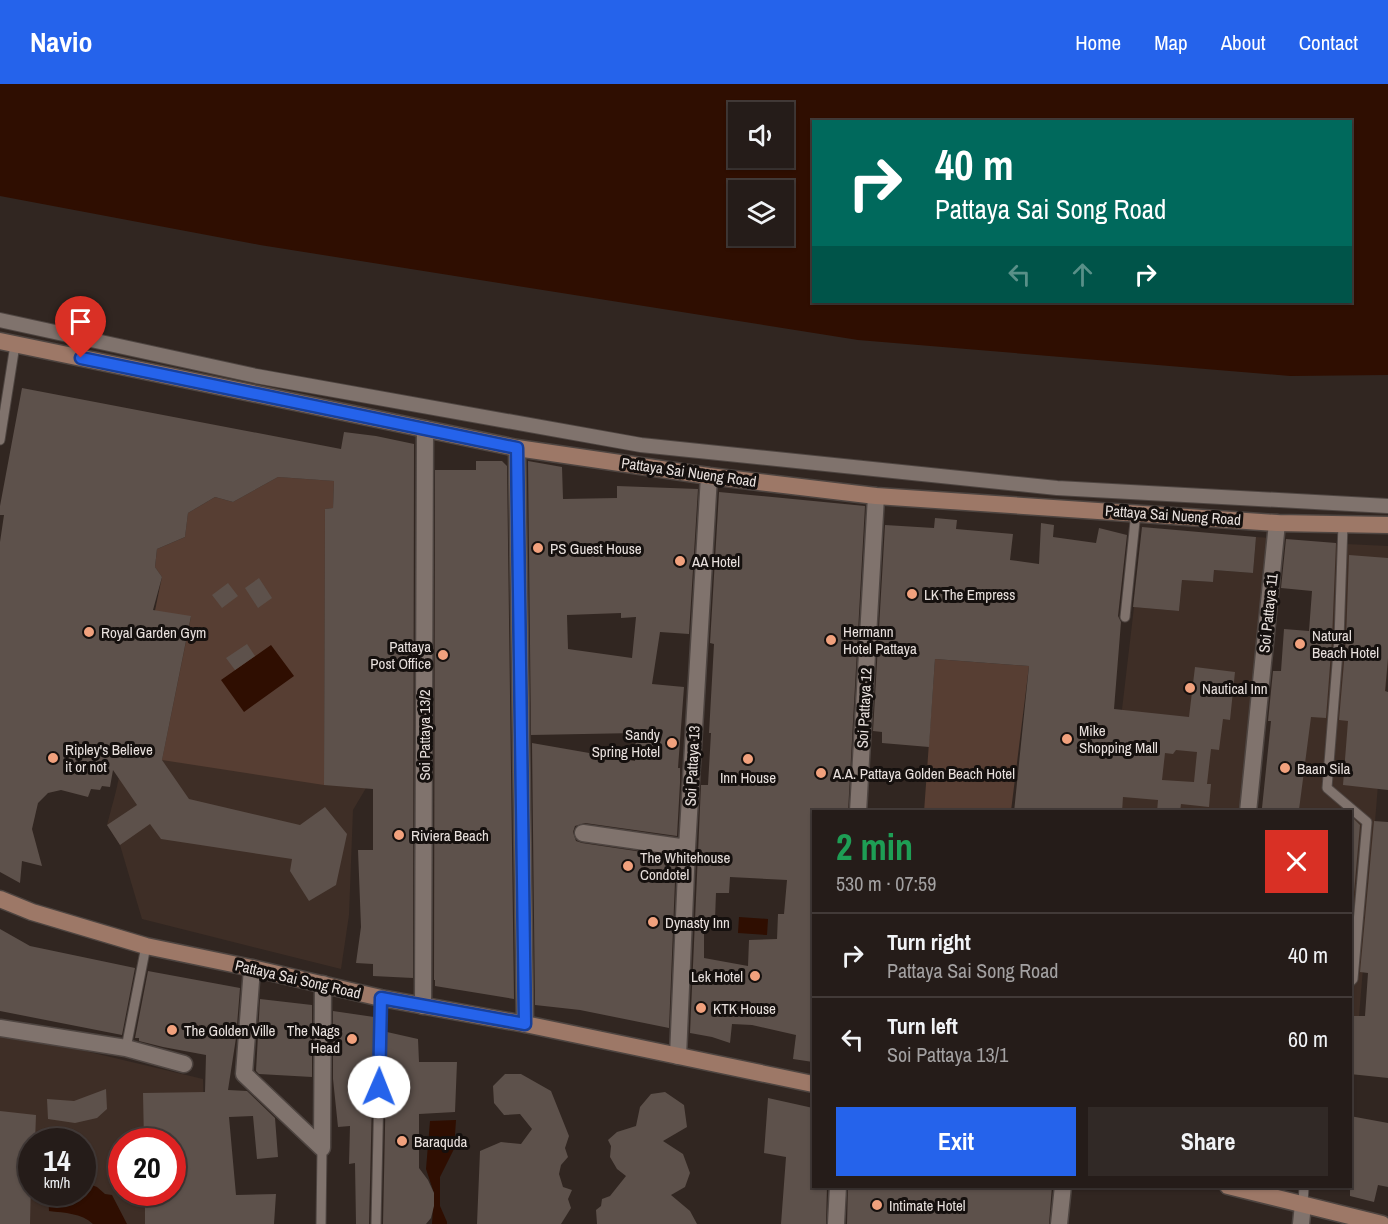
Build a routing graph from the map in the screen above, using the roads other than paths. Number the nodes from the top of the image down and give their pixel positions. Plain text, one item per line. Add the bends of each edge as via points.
1 (0, 320) edge
2 (8, 343) edge
3 (425, 429) junction
4 (0, 440) edge
5 (517, 448) junction
6 (710, 476) junction
7 (876, 496) junction
8 (1388, 506) edge
9 (1136, 512) junction
10 (1277, 523) junction
11 (1344, 524) junction
12 (1388, 525) edge
13 (1125, 616) dead end
14 (858, 810) edge
15 (1248, 810) edge
16 (584, 833) dead end
17 (687, 848) junction
18 (0, 899) edge
19 (146, 946) junction
20 (252, 968) junction
21 (1352, 980) edge
22 (323, 984) junction
23 (381, 998) junction
24 (423, 1006) junction
25 (525, 1024) junction
26 (0, 1028) edge
27 (126, 1048) junction
28 (678, 1056) junction
29 (184, 1064) dead end
30 (812, 1084) edge
31 (322, 1148) junction
32 (838, 1188) edge
33 (1063, 1188) edge
34 (1236, 1188) edge
35 (1304, 1188) edge
36 (1303, 1204) junction
37 (321, 1224) edge
38 (376, 1224) edge
39 (836, 1224) edge
40 (1059, 1224) edge
41 (1301, 1224) edge
42 (1382, 1224) edge

1 - 8 street via 256,376 641,445 1057,488
2 - 3 main road, Pattaya Sai Nueng Road
2 - 4 lane
3 - 5 main road, Pattaya Sai Nueng Road
3 - 24 street, Soi Pattaya 13/2
5 - 6 main road, Pattaya Sai Nueng Road
5 - 25 street
6 - 7 main road, Pattaya Sai Nueng Road
6 - 17 street, Soi Pattaya 13
7 - 9 main road, Pattaya Sai Nueng Road
7 - 14 street, Soi Pattaya 12
9 - 10 main road, Pattaya Sai Nueng Road
9 - 13 lane
10 - 11 main road, Pattaya Sai Nueng Road
10 - 15 street, Soi Pattaya 11
11 - 12 main road, Pattaya Sai Nueng Road
11 - 21 lane via 1327,788 1367,822
16 - 17 street
17 - 28 street, Soi Pattaya 13
18 - 19 main road, Pattaya Sai Song Road
19 - 20 main road, Pattaya Sai Song Road
19 - 27 lane
20 - 22 main road, Pattaya Sai Song Road
20 - 31 street via 244,1074
22 - 23 main road, Pattaya Sai Song Road
22 - 31 street
23 - 24 main road, Pattaya Sai Song Road
23 - 38 lane
24 - 25 main road, Pattaya Sai Song Road
25 - 28 main road, Pattaya Sai Song Road
26 - 27 street
27 - 29 street
28 - 30 main road, Pattaya Sai Song Road
31 - 37 lane
32 - 39 street
33 - 40 street
34 - 36 main road
35 - 36 lane
36 - 41 street
36 - 42 main road

